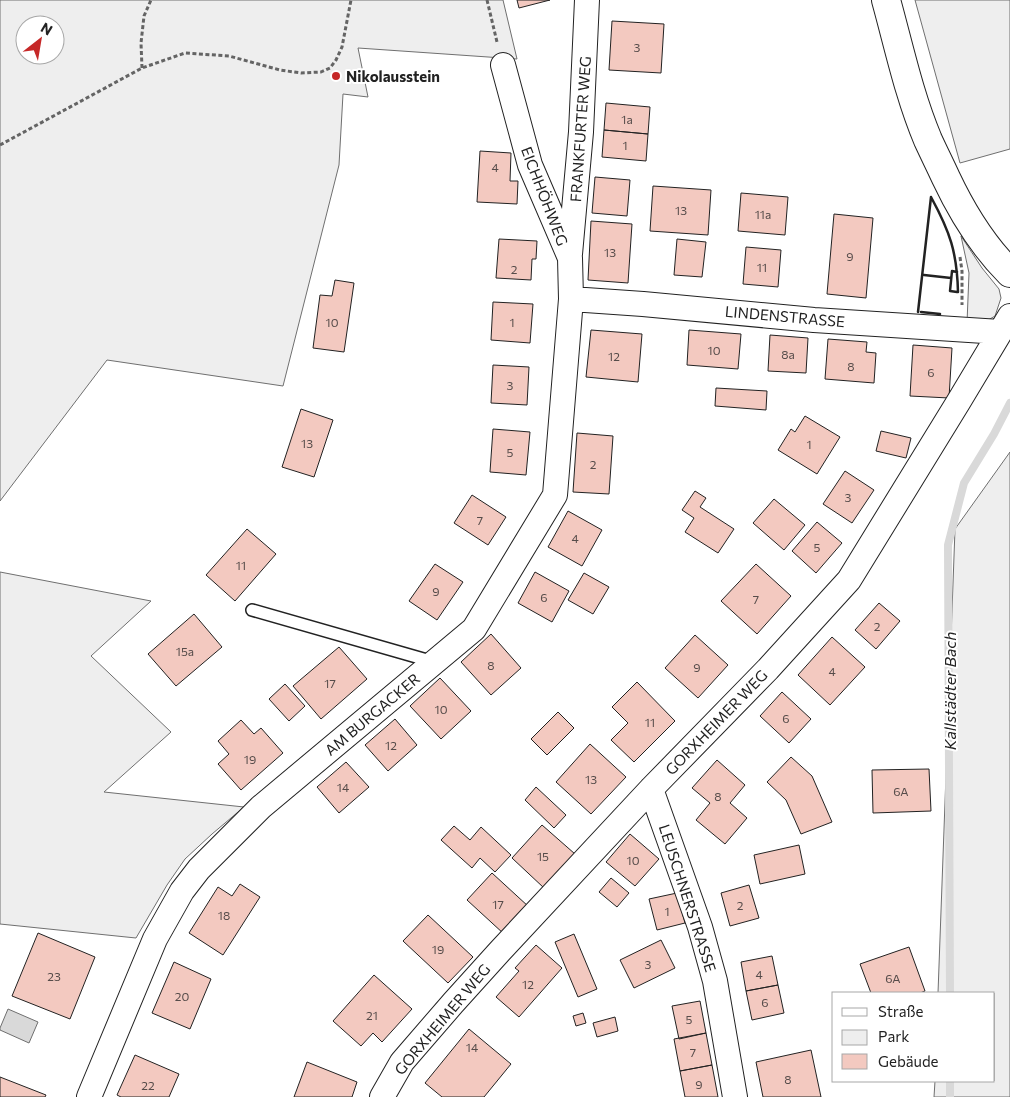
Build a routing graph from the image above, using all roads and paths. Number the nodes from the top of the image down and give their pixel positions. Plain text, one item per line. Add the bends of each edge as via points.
1 (151, 0) edge
2 (351, 0) edge
3 (487, 0) edge
4 (587, 0) edge
5 (886, 0) edge
6 (502, 65) joint
7 (142, 68) junction
8 (0, 145) edge
9 (960, 254) dead end
10 (570, 258) junction
11 (1010, 273) edge
12 (571, 299) junction
13 (1005, 324) edge
14 (960, 328) junction
15 (252, 610) dead end
16 (434, 662) junction
17 (651, 789) junction
18 (89, 1097) edge
19 (382, 1097) edge
20 (735, 1097) edge

1 - 7 path via 144,16
2 - 7 path via 342,47 330,68 321,72 301,73 229,56 185,53
3 - 6 path
4 - 10 street, FRANKFURTER WEG via 581,132
5 - 11 main road via 910,89 928,139 972,226
6 - 10 street, EICHHÖHWEG via 530,165
7 - 8 path
9 - 14 path via 963,295
10 - 12 street, EICHHÖHWEG
12 - 14 street, LINDENSTRASSE via 814,320
12 - 16 street, AM BURGACKER via 555,495 474,628
13 - 14 street, LINDENSTRASSE
13 - 17 street, GORXHEIMER WEG via 849,580
15 - 16 lane
16 - 18 street, AM BURGACKER via 262,807 199,869 182,891 155,939
17 - 19 street, GORXHEIMER WEG via 453,1003 402,1062
17 - 20 street, LEUSCHNERSTRASSE via 700,927 715,981

